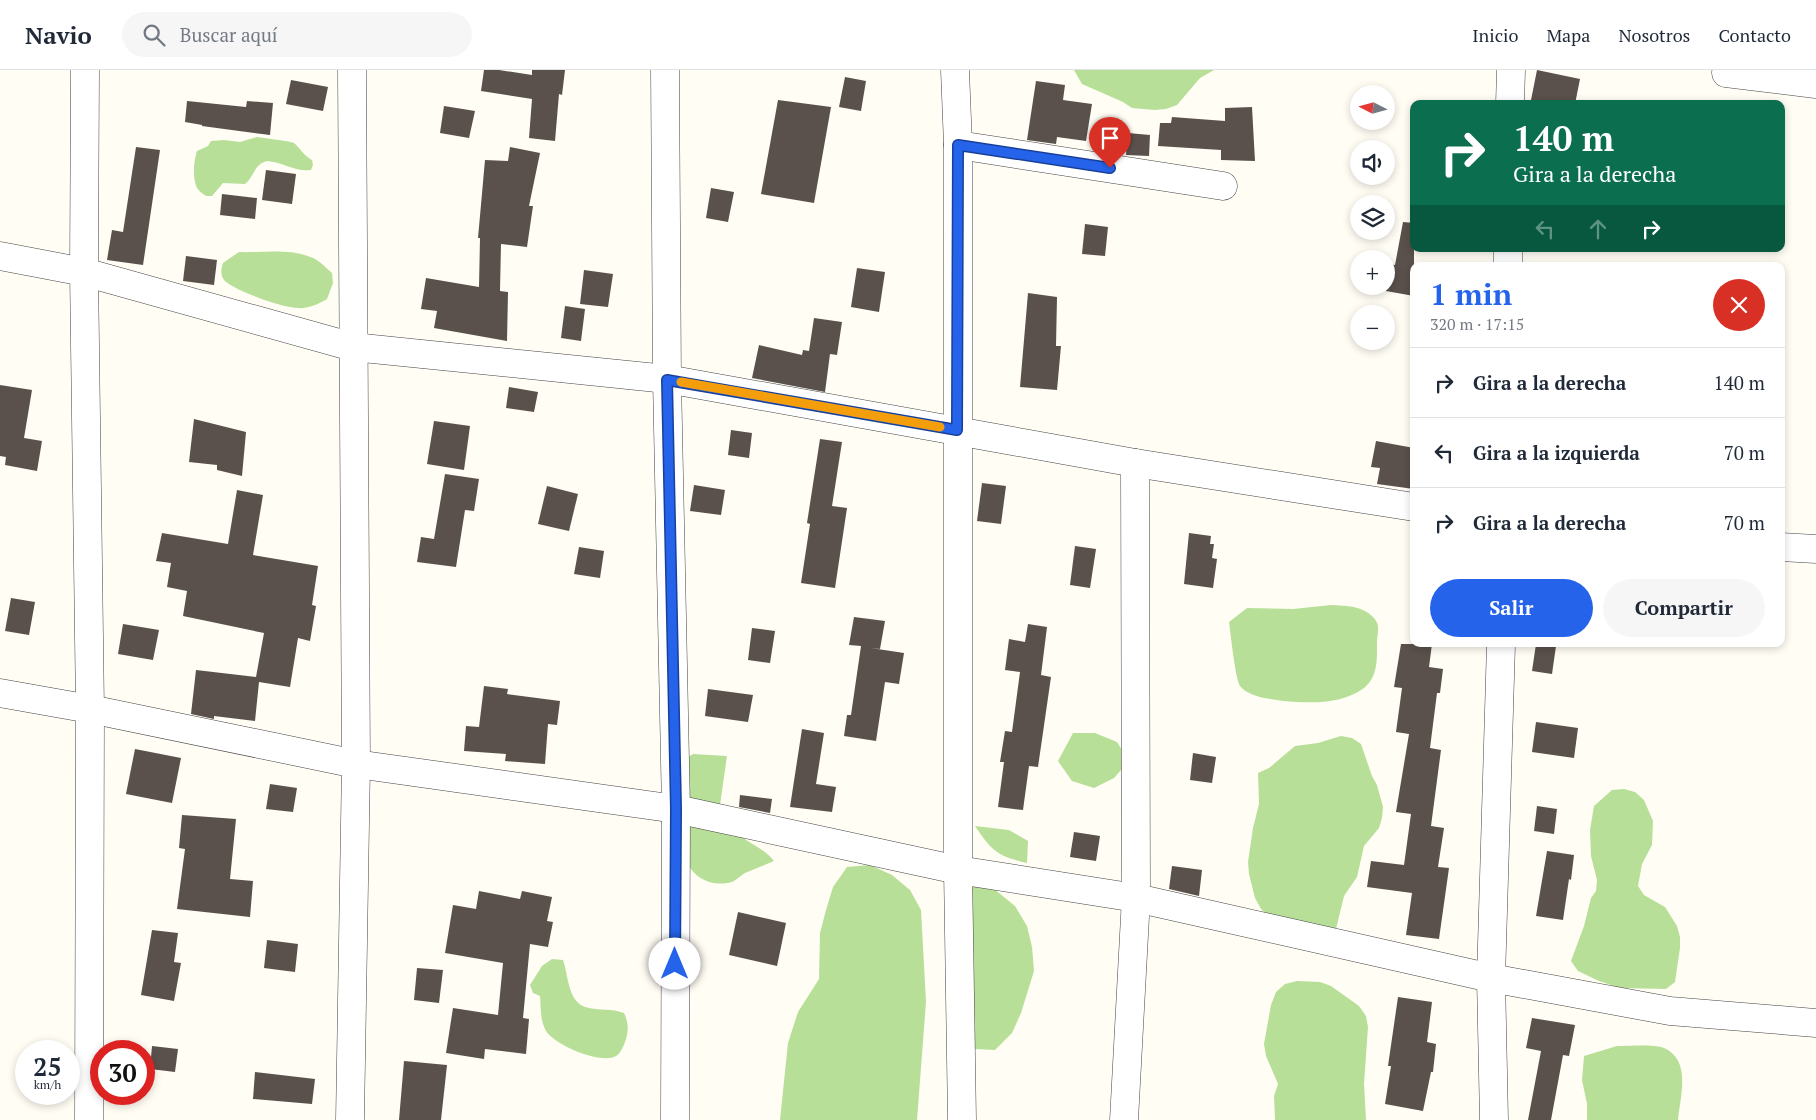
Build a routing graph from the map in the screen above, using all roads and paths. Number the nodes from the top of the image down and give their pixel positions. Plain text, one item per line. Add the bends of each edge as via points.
1 (85, 70) edge
2 (352, 70) edge
3 (665, 70) edge
4 (955, 70) edge
5 (1511, 70) edge
6 (1722, 71) edge
7 (1816, 84) edge
8 (1510, 100) edge
9 (958, 145) junction
10 (1223, 186) dead end
11 (0, 256) edge
12 (84, 272) junction
13 (353, 347) junction
14 (667, 380) junction
15 (957, 430) junction
16 (1135, 463) junction
17 (1410, 506) edge
18 (1785, 547) edge
19 (1816, 549) edge
20 (1501, 647) edge
21 (0, 693) edge
22 (90, 709) junction
23 (356, 764) junction
24 (676, 809) junction
25 (958, 870) junction
26 (1136, 898) junction
27 (1491, 978) junction
28 (1816, 1023) edge
29 (89, 1120) edge
30 (350, 1120) edge
31 (675, 1120) edge
32 (962, 1120) edge
33 (1124, 1120) edge
34 (1494, 1120) edge

1 - 12 street
2 - 13 street
3 - 14 street
4 - 9 street
5 - 8 street
6 - 7 street
9 - 10 street
9 - 15 street
11 - 12 street
12 - 13 street
12 - 22 street
13 - 14 street
13 - 23 street
14 - 15 street
14 - 24 street
15 - 16 street
15 - 25 street
16 - 17 street
16 - 26 street
18 - 19 street
20 - 27 street
21 - 22 street
22 - 23 street
22 - 29 street
23 - 24 street
23 - 30 street
24 - 25 street
24 - 31 street
25 - 26 street
25 - 32 street
26 - 27 street
26 - 33 street
27 - 28 street via 1670,1011
27 - 34 street

